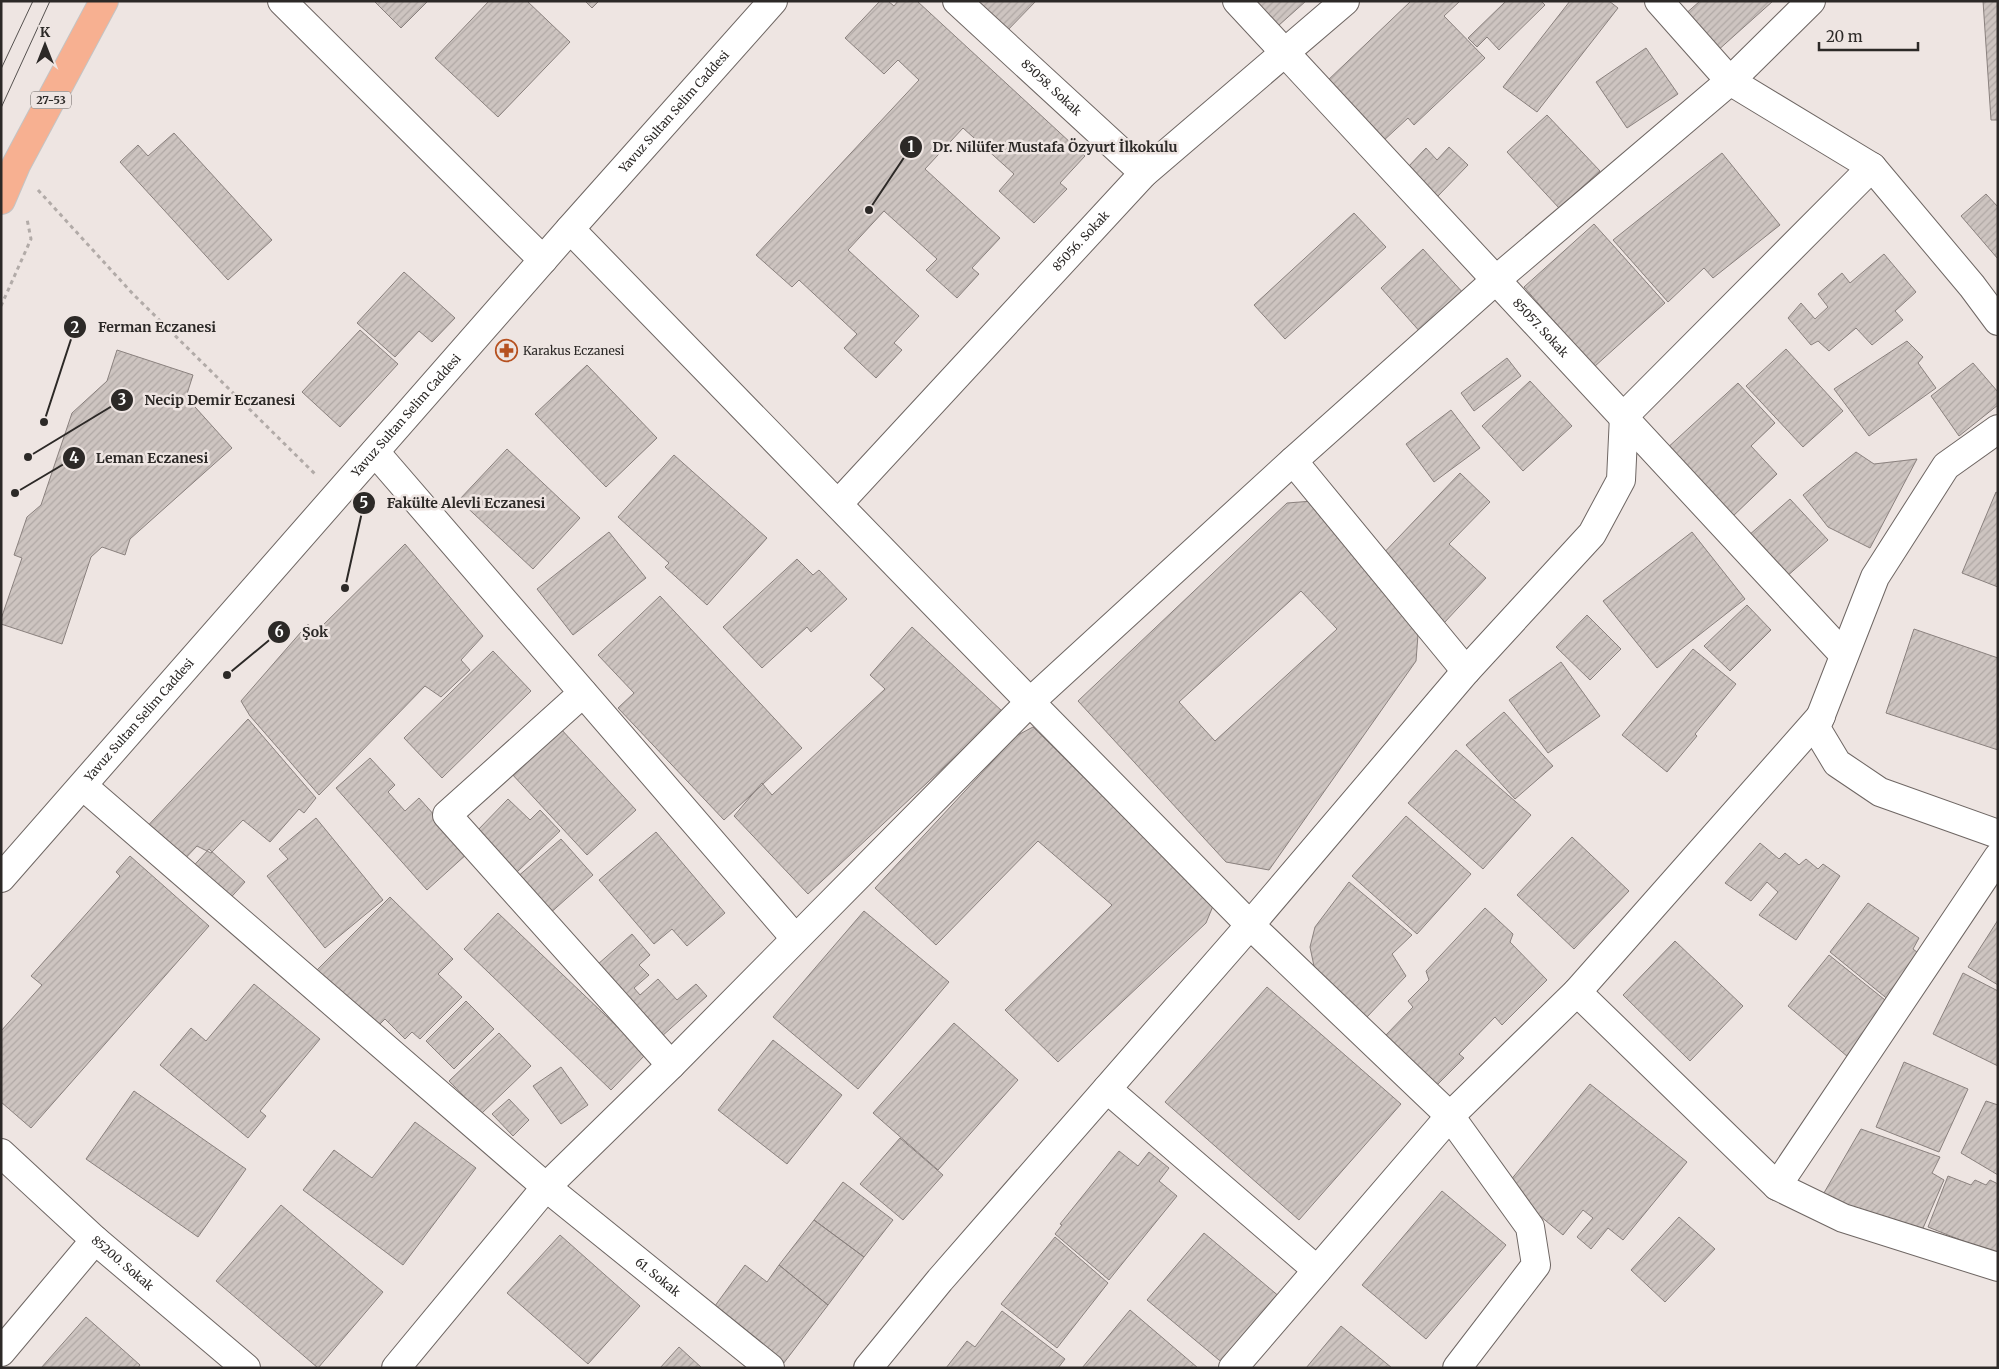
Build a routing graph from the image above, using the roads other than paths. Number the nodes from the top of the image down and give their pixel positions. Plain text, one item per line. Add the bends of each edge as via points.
1 (104, 1) edge
2 (282, 1) edge
3 (957, 1) edge
4 (1237, 1) edge
5 (1346, 1) edge
6 (1660, 1) edge
7 (1811, 1) edge
8 (767, 3) edge
9 (1285, 54) junction
10 (1730, 81) junction
11 (1872, 167) junction
12 (1144, 173) junction
13 (1, 200) edge
14 (570, 229) junction
15 (543, 260) junction
16 (1497, 279) junction
17 (1998, 321) edge
18 (1624, 416) junction
19 (1998, 429) edge
20 (375, 452) junction
21 (1293, 461) junction
22 (838, 504) junction
23 (1844, 655) junction
24 (1466, 670) junction
25 (583, 693) junction
26 (1030, 702) junction
27 (1821, 716) junction
28 (82, 786) junction
29 (1998, 834) edge
30 (1998, 857) edge
31 (1, 878) edge
32 (1250, 925) junction
33 (795, 938) junction
34 (1577, 992) junction
35 (671, 1065) junction
36 (1107, 1089) junction
37 (1450, 1116) junction
38 (1, 1153) edge
39 (1777, 1186) junction
40 (546, 1187) junction
41 (95, 1240) junction
42 (1998, 1267) edge
43 (1317, 1270) junction
44 (1, 1352) edge
45 (246, 1368) edge
46 (396, 1368) edge
47 (770, 1368) edge
48 (868, 1368) edge
49 (1233, 1368) edge
50 (1457, 1368) edge

1 - 13 main road, 27-53 via 16,165
2 - 15 street
3 - 12 street, 85058. Sokak
4 - 9 street, 85057. Sokak
5 - 9 street, 85056. Sokak
6 - 10 street
7 - 10 street
8 - 14 street, Yavuz Sultan Selim Caddesi
9 - 12 street, 85056. Sokak
9 - 16 street, 85057. Sokak
10 - 11 street
10 - 16 street
11 - 17 street
11 - 18 street
12 - 22 street, 85056. Sokak
14 - 15 street, Yavuz Sultan Selim Caddesi
14 - 22 street
15 - 20 street, Yavuz Sultan Selim Caddesi
16 - 18 street, 85057. Sokak
16 - 21 street
18 - 23 street, 85057. Sokak
18 - 24 street via 1621,480 1592,534
19 - 23 street via 1946,466 1875,577
20 - 25 street
20 - 28 street, Yavuz Sultan Selim Caddesi
21 - 24 street
21 - 26 street
22 - 26 street
23 - 27 street
24 - 32 street
25 - 33 street
25 - 35 street via 447,815
26 - 32 street
26 - 33 street
27 - 29 street via 1816,728 1837,763 1880,792
27 - 34 street
28 - 31 street, Yavuz Sultan Selim Caddesi
28 - 40 street, 61. Sokak
30 - 39 street
32 - 36 street
32 - 37 street
33 - 35 street
34 - 37 street
34 - 39 street
35 - 40 street
36 - 43 street
36 - 48 street via 940,1280
37 - 43 street
37 - 50 street via 1530,1228 1536,1265
38 - 41 street, 85200. Sokak
39 - 42 street via 1843,1218
40 - 46 street
40 - 47 street, 61. Sokak
41 - 44 street
41 - 45 street, 85200. Sokak
43 - 49 street

